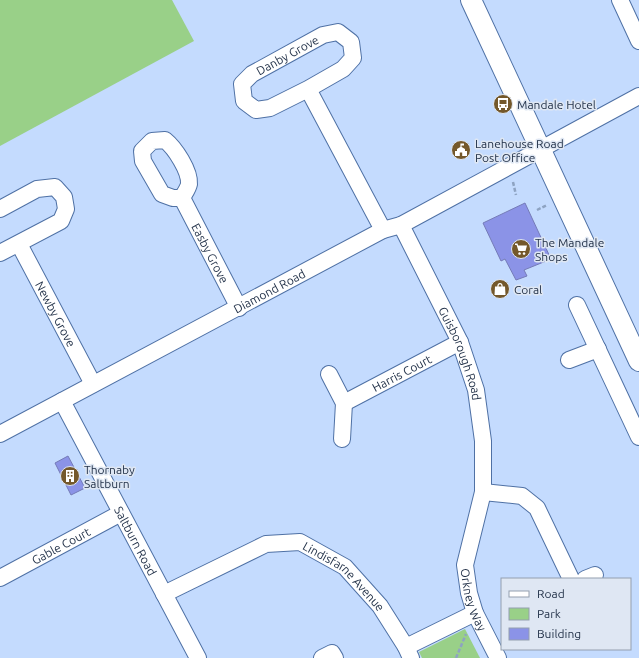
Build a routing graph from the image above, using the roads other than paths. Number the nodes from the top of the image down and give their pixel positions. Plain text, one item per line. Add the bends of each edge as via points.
1 (470, 0) edge
2 (620, 0) edge
3 (639, 41) edge
4 (308, 89) junction
5 (639, 96) edge
6 (540, 149) junction
7 (182, 198) dead end
8 (0, 209) edge
9 (401, 225) junction
10 (383, 230) junction
11 (19, 244) junction
12 (0, 253) edge
13 (577, 305) dead end
14 (239, 308) junction
15 (460, 342) junction
16 (598, 349) junction
17 (569, 360) dead end
18 (639, 361) edge
19 (329, 374) dead end
20 (93, 384) junction
21 (62, 401) junction
22 (344, 403) junction
23 (0, 434) edge
24 (639, 437) edge
25 (342, 439) dead end
26 (482, 492) junction
27 (121, 513) junction
28 (0, 578) edge
29 (571, 578) edge
30 (164, 594) junction
31 (474, 613) junction
32 (408, 652) edge
33 (198, 658) edge
34 (322, 658) edge
35 (335, 658) edge
36 (498, 658) edge

1 - 6 street
2 - 3 street
4 - 4 street, Danby Grove via 270,108 256,110 244,101 242,84 252,74 323,36 338,32 351,42 353,58 342,69
4 - 10 street
5 - 6 street, Diamond Road
6 - 9 street, Diamond Road
6 - 18 street
7 - 14 street, Easby Grove
8 - 11 street via 37,189 55,187 64,197 66,209 61,221
9 - 10 street, Diamond Road
9 - 15 street, Guisborough Road
10 - 14 street, Diamond Road
11 - 12 street
11 - 20 street, Newby Grove
13 - 16 street
14 - 20 street, Diamond Road
15 - 22 street, Harris Court
15 - 26 street, Guisborough Road via 476,390 483,441
16 - 17 street
16 - 24 street
19 - 22 street
20 - 21 street, Diamond Road
21 - 23 street, Diamond Road
21 - 27 street, Saltburn Road
22 - 25 street
26 - 29 street via 522,496 537,508
26 - 31 street, Orkney Way via 465,565
27 - 28 street, Gable Court
27 - 30 street, Saltburn Road
30 - 32 street, Lindisfarne Avenue via 266,544 300,542 345,567 380,606
30 - 33 street, Saltburn Road
31 - 32 street
31 - 36 street, Orkney Way
34 - 35 street via 332,653

